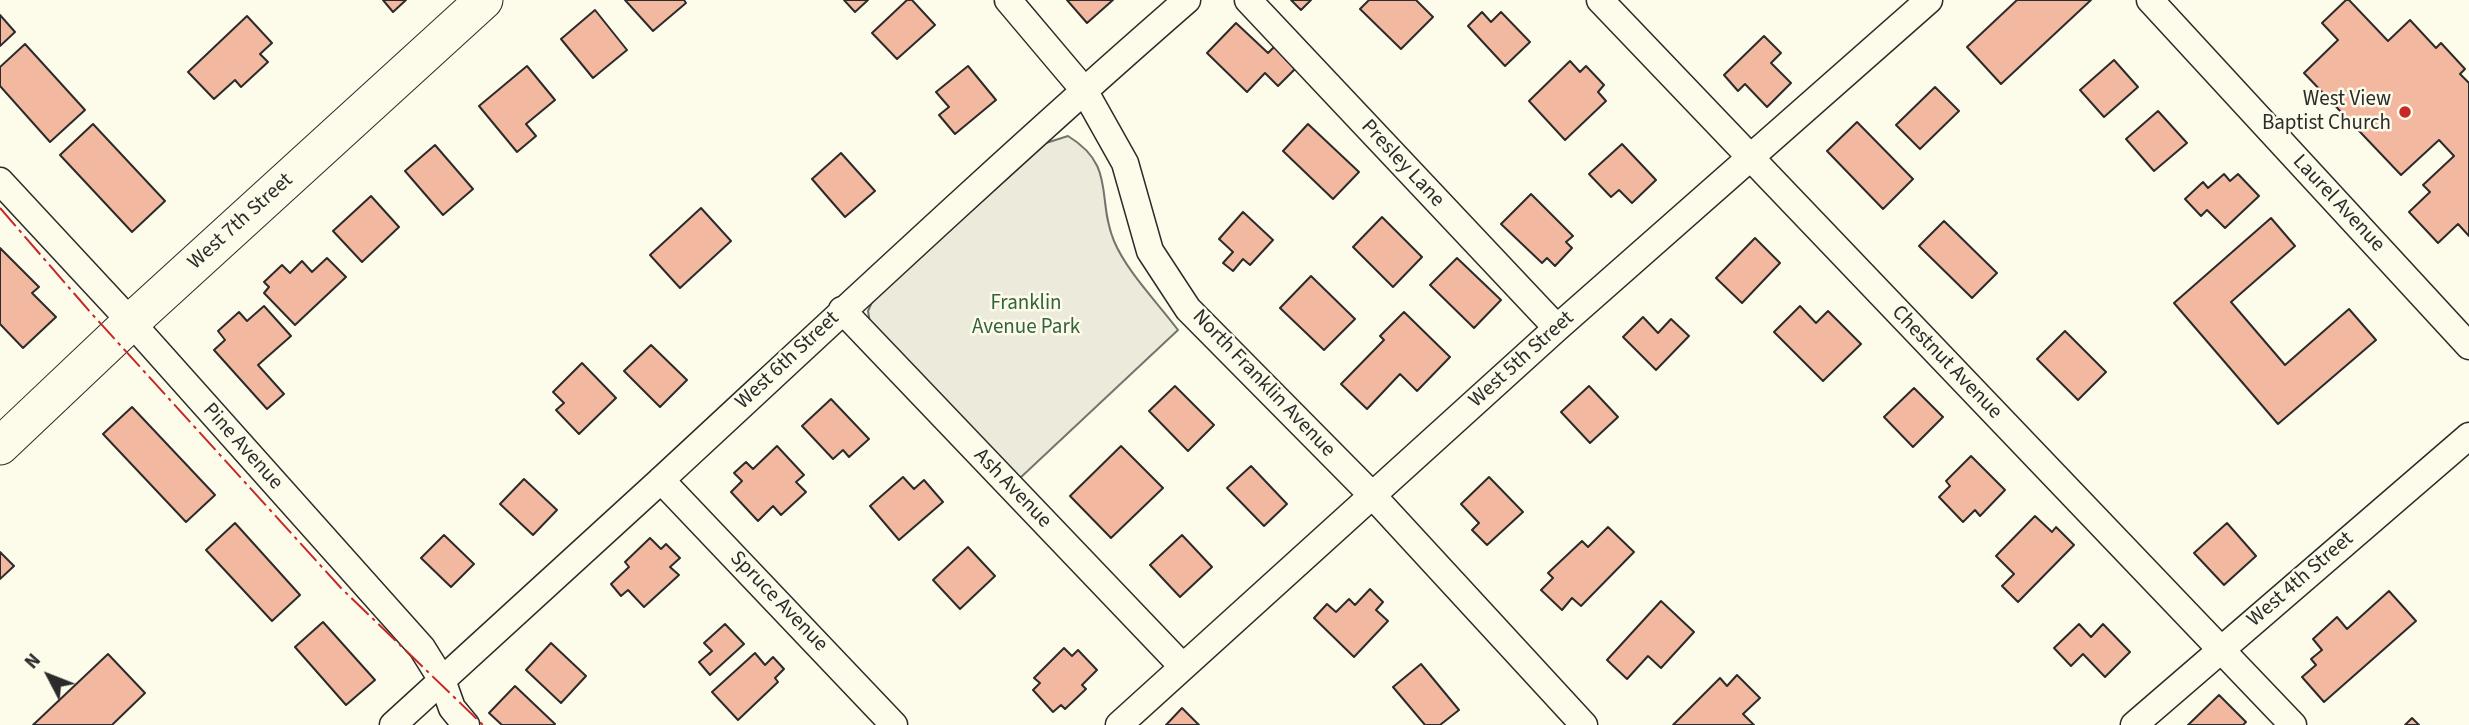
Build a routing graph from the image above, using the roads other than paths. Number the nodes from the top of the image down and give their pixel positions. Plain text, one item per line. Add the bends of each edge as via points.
1 (484, 0) edge
2 (1008, 0) edge
3 (1187, 0) edge
4 (1248, 0) edge
5 (1600, 0) edge
6 (1929, 0) edge
7 (2150, 0) edge
8 (1083, 90) junction
9 (1749, 157) junction
10 (0, 181) edge
11 (842, 310) junction
12 (131, 322) junction
13 (1557, 328) junction
14 (2469, 346) edge
15 (2469, 436) edge
16 (0, 446) edge
17 (661, 480) junction
18 (1373, 496) junction
19 (2221, 649) junction
20 (1183, 667) junction
21 (442, 680) junction
22 (393, 725) edge
23 (466, 725) edge
24 (894, 725) edge
25 (1119, 725) edge
26 (1584, 725) edge
27 (2134, 725) edge
28 (2293, 725) edge

1 - 12 street, West 7th Street
2 - 8 street, North Franklin Avenue
3 - 8 street, West 6th Street
4 - 13 street, Presley Lane
5 - 9 street, Chestnut Avenue
6 - 9 street, West 5th Street
7 - 14 street, Laurel Avenue
8 - 11 street, West 6th Street
8 - 18 street, North Franklin Avenue via 1125,163 1150,251 1188,309
9 - 13 street, West 5th Street
9 - 19 street, Chestnut Avenue
10 - 12 street, Pine Avenue
11 - 17 street, West 6th Street
11 - 20 street, Ash Avenue
12 - 16 street, West 7th Street
12 - 21 street, Pine Avenue via 422,648
13 - 18 street, West 5th Street
15 - 19 street, West 4th Street
17 - 21 street, West 6th Street
17 - 24 street, Spruce Avenue
18 - 20 street, West 5th Street
18 - 26 street, North Franklin Avenue
19 - 27 street, West 4th Street
19 - 28 street, Chestnut Avenue
20 - 25 street, West 5th Street
21 - 22 street, West 6th Street
21 - 23 street, Pine Avenue via 452,708

